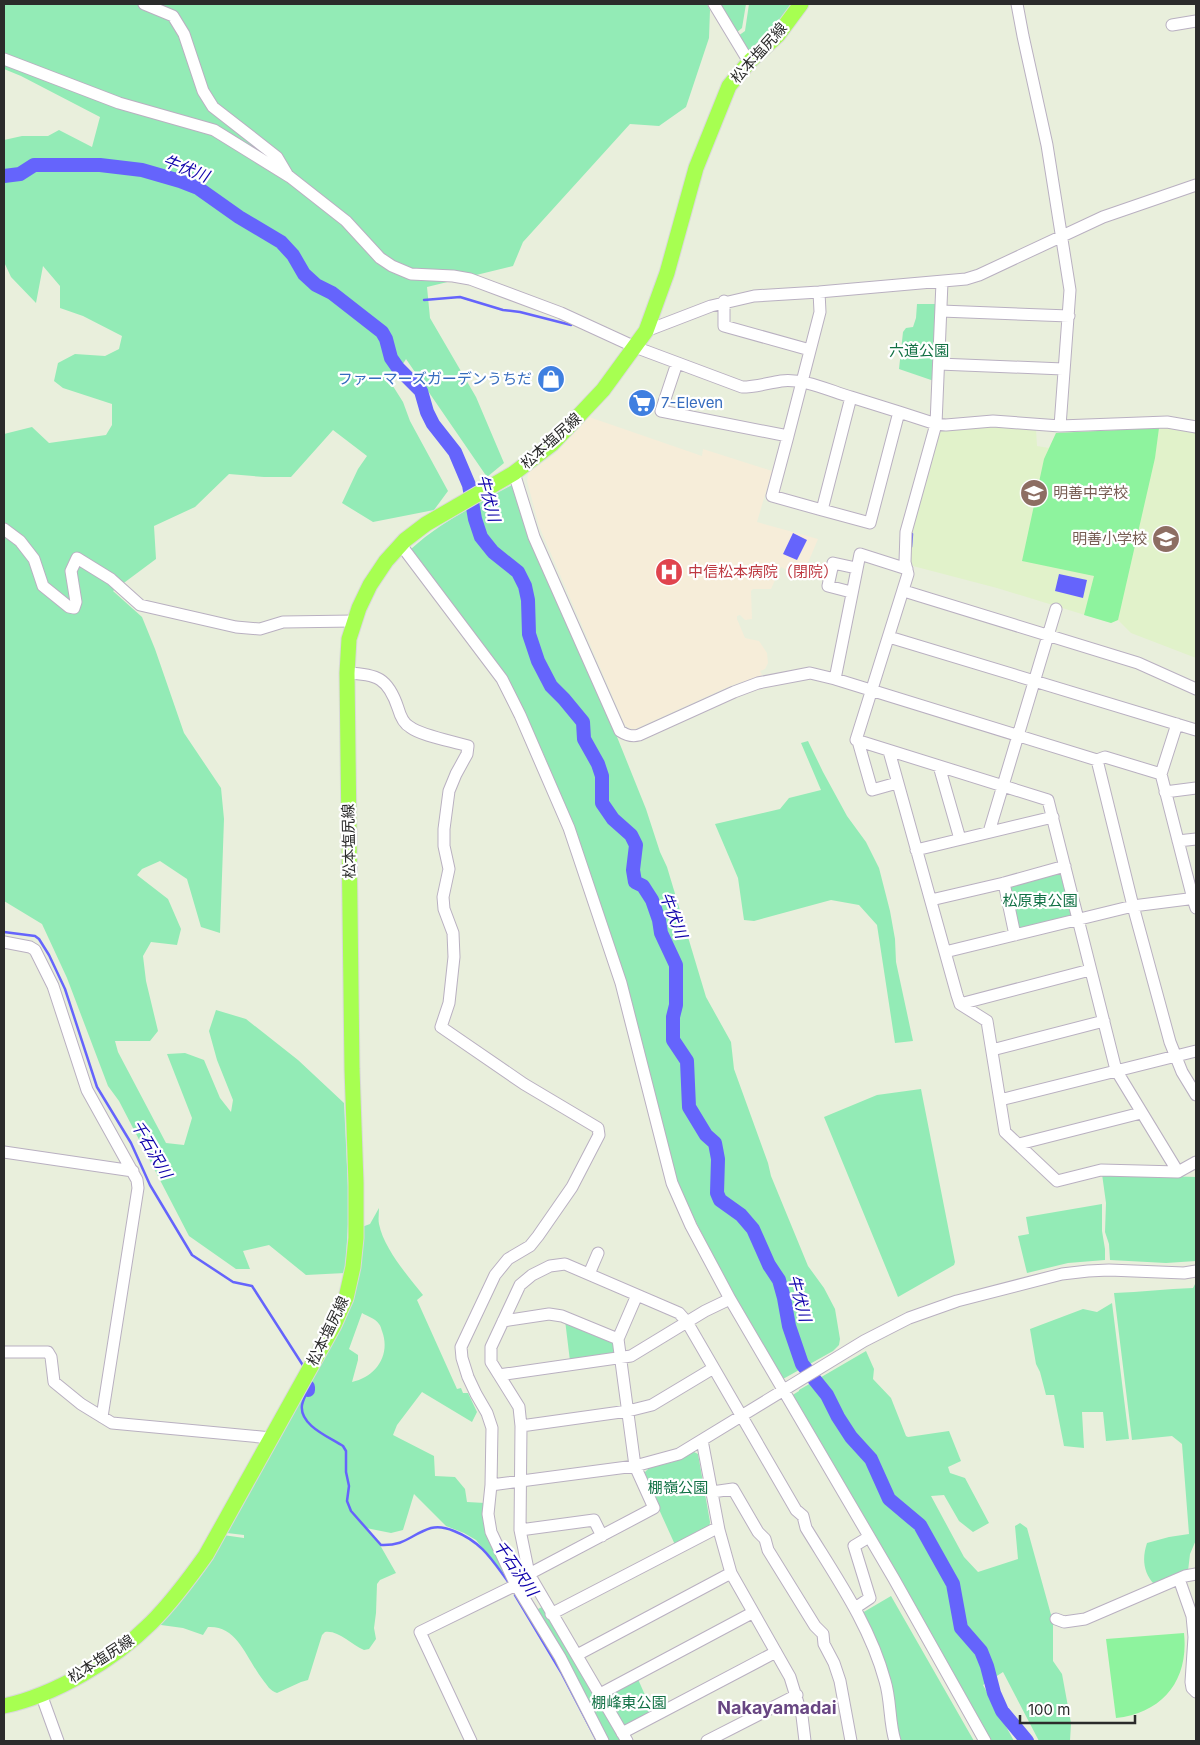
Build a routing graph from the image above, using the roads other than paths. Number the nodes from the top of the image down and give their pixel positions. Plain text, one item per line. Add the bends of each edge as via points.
1 (144, 4) edge
2 (714, 4) edge
3 (801, 4) edge
4 (1017, 4) edge
5 (1196, 21) edge
6 (1172, 25) dead end
7 (4, 59) edge
8 (749, 62) junction
9 (290, 177) junction
10 (1196, 185) edge
11 (1061, 236) junction
12 (942, 282) junction
13 (820, 292) junction
14 (724, 302) junction
15 (941, 311) junction
16 (1069, 316) junction
17 (646, 331) junction
18 (635, 347) junction
19 (810, 350) junction
20 (677, 363) junction
21 (939, 364) junction
22 (1063, 369) junction
23 (802, 382) junction
24 (851, 397) junction
25 (899, 412) junction
26 (936, 424) junction
27 (1060, 426) junction
28 (1196, 427) edge
29 (788, 436) junction
30 (510, 475) junction
31 (822, 510) junction
32 (4, 529) edge
33 (403, 543) junction
34 (907, 561) junction
35 (856, 568) junction
36 (904, 591) junction
37 (851, 592) junction
38 (1056, 609) dead end
39 (354, 621) junction
40 (1048, 636) junction
41 (889, 637) junction
42 (347, 673) junction
43 (835, 679) junction
44 (1034, 681) junction
45 (1196, 689) edge
46 (872, 691) junction
47 (1177, 724) junction
48 (1196, 730) edge
49 (1019, 735) junction
50 (858, 741) junction
51 (889, 751) junction
52 (1097, 760) junction
53 (939, 766) junction
54 (1162, 774) junction
55 (897, 783) junction
56 (1003, 786) junction
57 (1196, 788) edge
58 (1165, 792) junction
59 (1053, 817) junction
60 (988, 832) junction
61 (960, 839) junction
62 (1196, 839) edge
63 (1178, 842) junction
64 (916, 850) junction
65 (1065, 866) junction
66 (1004, 883) junction
67 (931, 900) junction
68 (1195, 902) edge
69 (1133, 906) junction
70 (1078, 919) junction
71 (1015, 935) junction
72 (4, 942) edge
73 (945, 952) junction
74 (1090, 970) junction
75 (960, 1004) junction
76 (1104, 1021) junction
77 (992, 1050) junction
78 (1196, 1051) edge
79 (1175, 1057) junction
80 (1116, 1070) junction
81 (1196, 1096) edge
82 (1000, 1100) junction
83 (1141, 1113) junction
84 (1019, 1144) junction
85 (4, 1152) edge
86 (1196, 1162) edge
87 (133, 1171) junction
88 (1178, 1172) junction
89 (598, 1253) dead end
90 (1196, 1271) edge
91 (589, 1274) junction
92 (637, 1295) junction
93 (730, 1299) junction
94 (502, 1321) junction
95 (686, 1322) junction
96 (618, 1339) junction
97 (4, 1352) edge
98 (621, 1358) junction
99 (712, 1369) junction
100 (499, 1374) junction
101 (784, 1389) junction
102 (628, 1411) junction
103 (740, 1416) junction
104 (102, 1417) junction
105 (521, 1426) junction
106 (271, 1438) junction
107 (702, 1440) junction
108 (635, 1466) junction
109 (520, 1482) junction
110 (491, 1486) junction
111 (712, 1492) junction
112 (520, 1530) junction
113 (719, 1530) junction
114 (602, 1536) junction
115 (870, 1537) junction
116 (731, 1573) junction
117 (529, 1574) junction
118 (1196, 1574) edge
119 (1179, 1579) junction
120 (512, 1587) junction
121 (855, 1608) junction
122 (752, 1613) junction
123 (551, 1614) junction
124 (1056, 1619) dead end
125 (1195, 1637) edge
126 (776, 1652) junction
127 (577, 1655) junction
128 (1196, 1692) edge
129 (41, 1694) junction
130 (600, 1694) junction
131 (797, 1695) junction
132 (4, 1706) edge
133 (624, 1737) edge
134 (58, 1741) edge
135 (471, 1741) edge
136 (603, 1741) edge
137 (708, 1741) edge
138 (805, 1741) edge
139 (851, 1741) edge
140 (895, 1741) edge
141 (985, 1741) edge

1 - 9 street via 173,16 184,34 202,91 213,106 277,157
2 - 8 street
3 - 8 main road, 松本塩尻線 via 778,35
4 - 11 street via 1047,145
5 - 6 street
7 - 9 street via 119,103 214,130
8 - 17 main road, 松本塩尻線 via 729,86 699,160 668,273
9 - 18 street via 346,221 380,258 392,266 411,274 470,279 561,313
10 - 11 street via 1103,217
11 - 12 street via 979,275
11 - 16 street via 1070,290
12 - 13 street
12 - 15 street
13 - 14 street via 754,296
13 - 19 street via 820,312
14 - 17 street
14 - 19 street via 724,326
15 - 16 street
15 - 21 street
16 - 22 street
17 - 18 main road, 松本塩尻線
18 - 20 street
18 - 30 main road, 松本塩尻線 via 568,429 538,456
19 - 23 street
20 - 23 street via 742,388 782,381
20 - 29 street via 661,411
21 - 22 street
21 - 26 street
22 - 27 street
23 - 24 street
23 - 29 street
24 - 25 street
24 - 31 street
25 - 26 street
25 - 31 street via 870,523
26 - 27 street via 993,421
26 - 34 street via 906,532
27 - 28 street
29 - 31 street via 772,496
30 - 33 main road, 松本塩尻線 via 426,524
30 - 43 street via 534,537 624,734 639,735 758,683 810,673
32 - 39 street via 20,541 34,559 43,586 69,607 74,608 76,602 71,571 77,558 111,579 140,605 236,627 260,629 283,622
33 - 39 main road, 松本塩尻線 via 370,585
33 - 93 street via 502,679 570,828 621,983 672,1184
34 - 35 street via 860,554
34 - 36 street
35 - 37 street
35 - 37 street via 833,563 828,586
36 - 40 street
36 - 41 street
37 - 43 street
38 - 40 street
39 - 42 main road, 松本塩尻線
40 - 44 street
40 - 45 street via 1138,662
41 - 44 street
41 - 46 street
42 - 106 main road, 松本塩尻線 via 356,1184 354,1268 334,1325
42 - 110 street via 378,677 389,687 408,727 468,746 449,791 444,829 444,846 450,869 443,897 453,933 454,957 449,1003 440,1027 524,1084 598,1128 599,1135 572,1187 530,1246 501,1265 461,1346 468,1377 488,1413 492,1428
43 - 46 street
44 - 47 street
44 - 49 street
46 - 49 street
46 - 50 street
47 - 48 street
47 - 54 street
49 - 52 street
49 - 56 street
50 - 51 street
50 - 55 street via 872,790
51 - 53 street
51 - 55 street
52 - 54 street via 1105,758
52 - 69 street
53 - 56 street
53 - 61 street
54 - 58 street
55 - 64 street
56 - 59 street via 1048,800
56 - 60 street
57 - 58 street
58 - 63 street
59 - 60 street
59 - 65 street
60 - 61 street
61 - 64 street
62 - 63 street
63 - 68 street
64 - 67 street
65 - 66 street
65 - 70 street
66 - 67 street
66 - 71 street
67 - 73 street
68 - 69 street
69 - 70 street
69 - 79 street
70 - 71 street
70 - 74 street
71 - 73 street
72 - 87 street via 30,946 35,950 53,986 86,1090
73 - 75 street
74 - 75 street
74 - 76 street
75 - 77 street via 987,1021
76 - 77 street
76 - 80 street
77 - 82 street
78 - 79 street
79 - 80 street
79 - 81 street
80 - 82 street
80 - 83 street
82 - 84 street via 1005,1132
83 - 84 street
83 - 88 street
84 - 88 street via 1057,1181 1100,1170
85 - 87 street
86 - 88 street
87 - 104 street via 138,1188
89 - 91 street
90 - 101 street via 1088,1270 957,1300 896,1324
91 - 92 street
91 - 94 street via 565,1264 550,1266 532,1275 520,1285
92 - 95 street via 679,1313
92 - 96 street
93 - 95 street
93 - 101 street
94 - 96 street via 549,1314 562,1316
94 - 100 street via 491,1347 491,1362
95 - 98 street via 631,1356
95 - 99 street
96 - 98 street
97 - 104 street via 48,1352 54,1382
98 - 100 street
98 - 102 street
99 - 102 street via 652,1405
99 - 103 street
100 - 105 street via 519,1407
101 - 103 street
101 - 115 street
102 - 105 street
102 - 108 street
103 - 107 street
103 - 121 street via 796,1510 803,1516 806,1528
104 - 106 street via 112,1423
105 - 109 street
106 - 129 main road, 松本塩尻線 via 206,1555 160,1614 105,1660
107 - 108 street via 679,1454
107 - 111 street
108 - 109 street
108 - 114 street via 654,1508
109 - 110 street
109 - 112 street
110 - 120 street via 488,1514 491,1532
111 - 113 street
111 - 139 street via 733,1490 815,1626 823,1634 840,1681
112 - 114 street via 594,1520
112 - 117 street
113 - 116 street
113 - 123 street via 713,1530
114 - 117 street
115 - 121 street via 854,1546 870,1598
115 - 141 street
116 - 122 street
116 - 127 street
117 - 123 street
118 - 119 street
119 - 124 street via 1085,1619 1064,1622
119 - 125 street via 1192,1616
120 - 135 street via 420,1632
120 - 136 street via 560,1657
121 - 140 street via 872,1640 886,1682
122 - 126 street
122 - 130 street
123 - 127 street
125 - 128 street via 1191,1682
126 - 131 street
126 - 133 street
127 - 130 street
129 - 132 main road, 松本塩尻線
129 - 134 street
130 - 133 street
131 - 137 street
131 - 138 street

